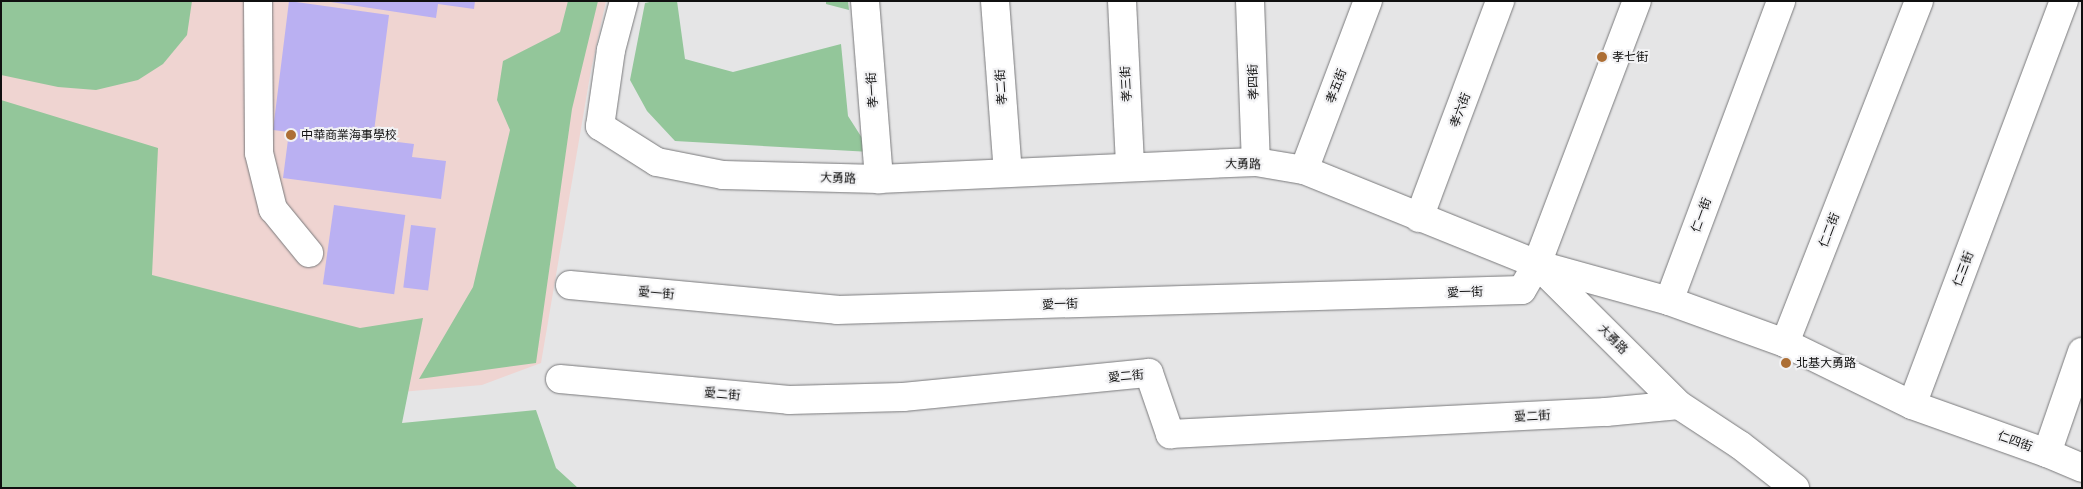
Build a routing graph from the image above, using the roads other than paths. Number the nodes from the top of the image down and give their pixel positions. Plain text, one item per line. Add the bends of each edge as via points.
1 (258, 1) edge
2 (624, 1) edge
3 (865, 1) edge
4 (995, 1) edge
5 (1122, 1) edge
6 (1250, 1) edge
7 (1368, 1) edge
8 (1500, 1) edge
9 (1637, 1) edge
10 (1780, 1) edge
11 (1919, 1) edge
12 (2064, 1) edge
13 (1256, 162) junction
14 (1130, 166) junction
15 (1304, 170) junction
16 (1008, 172) junction
17 (879, 179) junction
18 (1419, 218) junction
19 (309, 253) dead end
20 (1537, 264) junction
21 (570, 285) dead end
22 (1669, 301) junction
23 (1785, 343) junction
24 (2082, 352) edge
25 (560, 379) dead end
26 (1679, 405) junction
27 (1912, 405) junction
28 (2047, 452) junction
29 (2082, 468) edge
30 (1795, 488) edge

1 - 19 street via 259,154 273,209
2 - 17 street, 大勇路 via 611,50 600,126 657,162 723,175
3 - 17 street, 孝一街
4 - 16 street, 孝二街
5 - 14 street, 孝三街
6 - 13 street, 孝四街
7 - 15 street, 孝五街
8 - 18 street, 孝六街
9 - 20 street
10 - 22 street, 仁一街
11 - 23 street, 仁二街
12 - 27 street, 仁三街
13 - 14 street, 大勇路
13 - 15 street, 大勇路
14 - 16 street, 大勇路
15 - 18 street, 大勇路
16 - 17 street, 大勇路
18 - 20 street, 大勇路
20 - 21 street, 愛一街 via 1522,290 837,310
20 - 22 street
20 - 26 street, 大勇路
22 - 23 street
23 - 27 street
24 - 28 street, 仁四街
25 - 26 street, 愛二街 via 789,400 903,397 1149,373 1170,434 1606,412
26 - 30 street, 大勇路 via 1740,445
27 - 28 street, 仁四街
28 - 29 street

